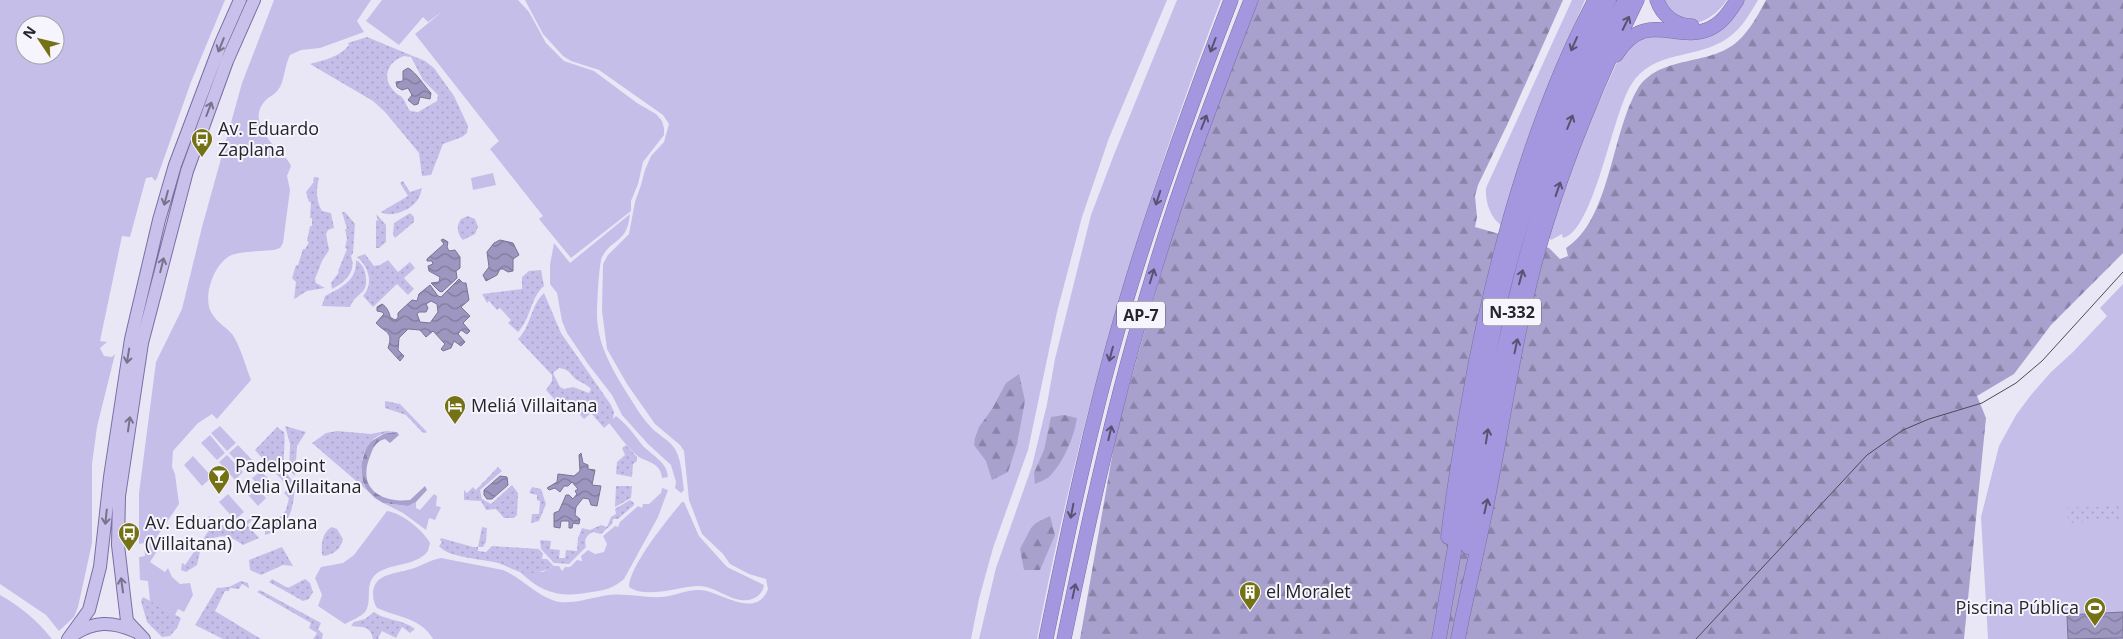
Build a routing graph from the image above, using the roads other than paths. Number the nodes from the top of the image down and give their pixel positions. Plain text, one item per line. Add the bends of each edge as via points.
1 (240, 0) edge
2 (254, 0) edge
3 (1231, 0) edge
4 (1251, 0) edge
5 (1595, 0) edge
6 (1609, 0) edge
7 (1625, 0) edge
8 (1637, 0) edge
9 (1657, 0) edge
10 (1732, 0) edge
11 (1737, 0) edge
12 (1599, 81) junction
13 (140, 635) edge
14 (68, 638) edge
15 (1046, 639) edge
16 (1064, 639) edge
17 (1438, 639) edge
18 (1453, 639) edge
19 (1458, 639) edge

1 -> 14 main road via 174,165 159,220 131,339 100,567 89,610
13 -> 2 main road via 127,620 118,525 119,496 142,343 187,171 227,61
3 -> 15 highway, AP-7 via 1179,136 1122,316 1075,498
16 -> 4 highway, AP-7 via 1110,431 1141,314 1194,146
5 -> 17 highway, N-332 via 1539,129 1492,283 1457,459
6 - 17 highway, N-332 via 1577,67 1546,150 1501,298
18 -> 7 highway, N-332 via 1514,299 1552,170 1596,60
12 -> 8 highway
9 - 10 highway via 1667,17 1687,26 1710,23
11 - 12 highway via 1723,20 1701,32 1654,29 1637,33 1622,46
19 -> 12 highway via 1528,288 1546,224
13 - 14 main road via 119,624 101,623

